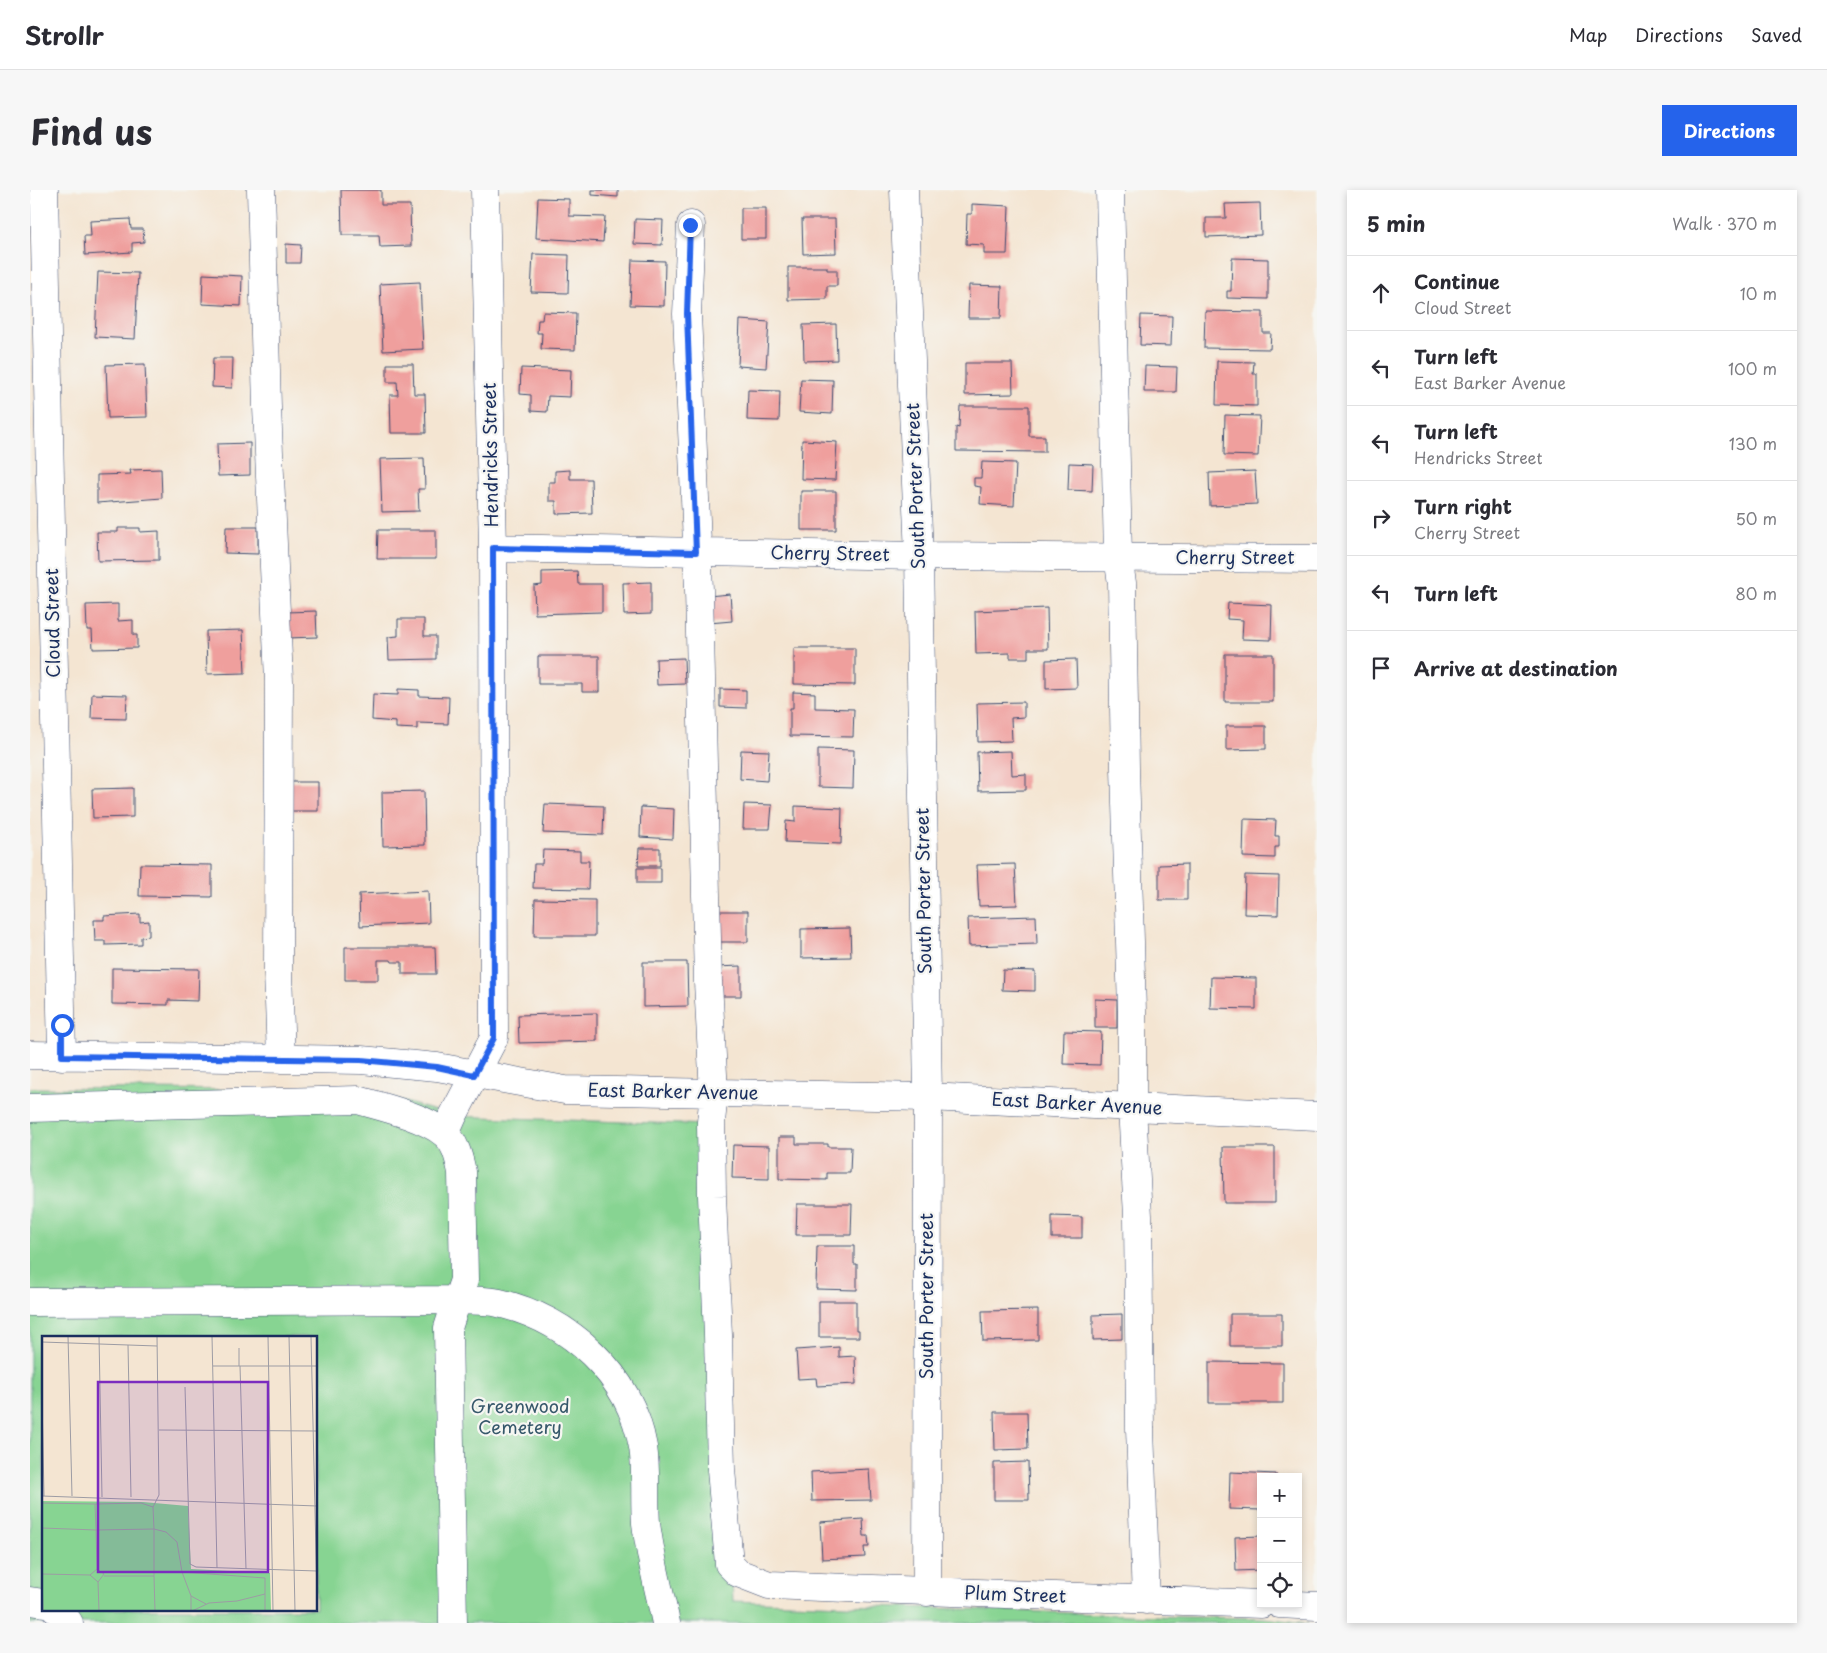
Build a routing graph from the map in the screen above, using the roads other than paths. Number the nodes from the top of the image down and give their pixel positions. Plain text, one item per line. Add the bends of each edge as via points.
1 (44, 190) edge
2 (261, 190) edge
3 (485, 190) edge
4 (904, 190) edge
5 (1110, 190) edge
6 (690, 225) dead end
7 (493, 548) junction
8 (696, 552) junction
9 (919, 556) junction
10 (1118, 558) junction
11 (1317, 559) edge
12 (30, 1055) edge
13 (62, 1056) junction
14 (281, 1059) junction
15 (474, 1075) junction
16 (714, 1093) junction
17 (928, 1097) junction
18 (1132, 1107) junction
19 (30, 1108) edge
20 (1317, 1116) edge
21 (445, 1134) junction
22 (457, 1300) junction
23 (30, 1302) edge
24 (927, 1592) junction
25 (1146, 1600) junction
26 (1257, 1604) edge
27 (1302, 1605) edge
28 (1317, 1606) edge
29 (56, 1610) edge
30 (69, 1623) edge
31 (453, 1623) edge
32 (666, 1623) edge

1 - 13 street, Cloud Street
2 - 14 street via 279,681 278,972
3 - 7 street, Hendricks Street
4 - 9 street, South Porter Street
5 - 10 street
6 - 8 street, Plum Street via 687,314
7 - 8 street, Cherry Street
7 - 15 street, Hendricks Street via 494,1038
8 - 9 street, Cherry Street
8 - 16 street, Plum Street
9 - 10 street, Cherry Street
9 - 17 street, South Porter Street
10 - 11 street, Cherry Street
10 - 18 street via 1122,583
12 - 13 street, East Barker Avenue
13 - 14 street, East Barker Avenue
14 - 15 street, East Barker Avenue via 361,1060 437,1067
15 - 16 street, East Barker Avenue via 565,1090
15 - 21 street, Hendricks Street
16 - 17 street, East Barker Avenue
16 - 24 street, Plum Street via 712,1196 721,1470 729,1564 738,1573 769,1585
17 - 18 street, East Barker Avenue
17 - 24 street, South Porter Street
18 - 20 street, East Barker Avenue
18 - 25 street via 1138,1216
19 - 21 street via 358,1100 394,1110
21 - 22 street via 459,1156 462,1172 464,1280
22 - 23 street
22 - 31 street via 448,1328
22 - 32 street via 498,1303 547,1322 574,1338 612,1374 626,1396 643,1448 646,1523
24 - 25 street, Plum Street
25 - 26 street, Plum Street
27 - 28 street
29 - 30 street

